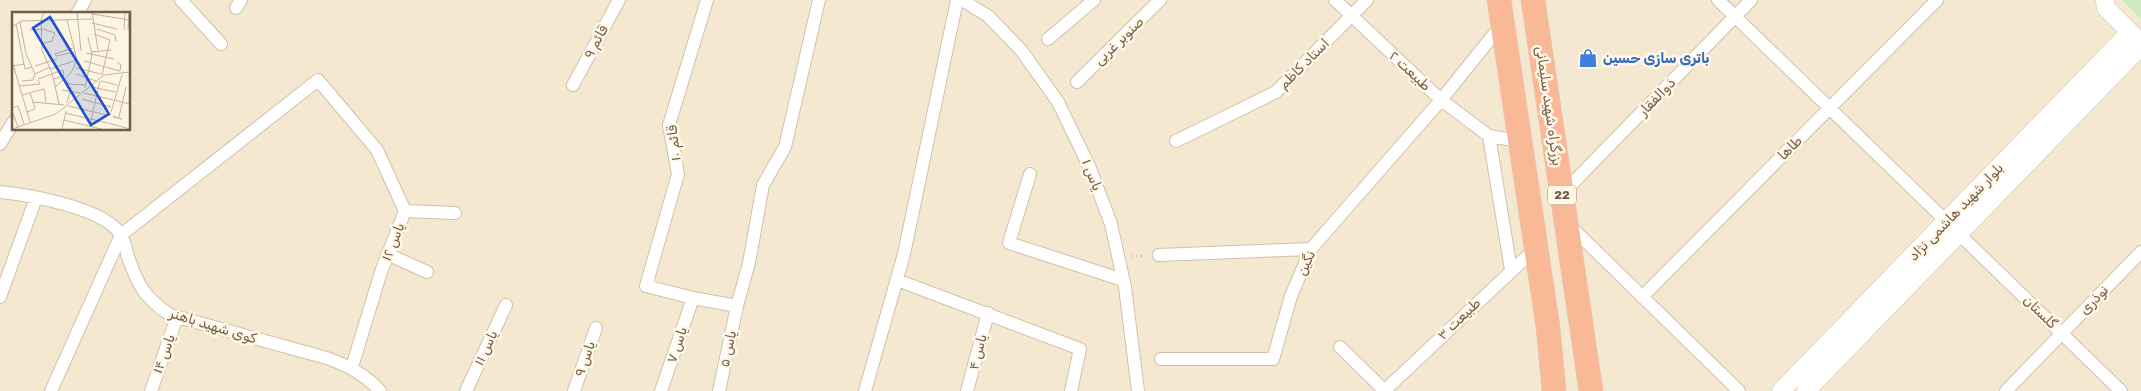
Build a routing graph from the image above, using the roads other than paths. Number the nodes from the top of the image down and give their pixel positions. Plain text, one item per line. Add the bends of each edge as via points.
1 (85, 0) edge
2 (181, 0) edge
3 (619, 0) edge
4 (706, 0) edge
5 (819, 0) edge
6 (957, 0) edge
7 (962, 0) edge
8 (1094, 0) edge
9 (1160, 0) edge
10 (1336, 0) edge
11 (1367, 0) edge
12 (1499, 0) edge
13 (1718, 0) edge
14 (1751, 0) edge
15 (1937, 0) edge
16 (2105, 0) edge
17 (1537, 3) edge
18 (78, 12) edge
19 (1351, 16) junction
20 (1735, 17) junction
21 (1503, 23) junction
22 (1048, 39) dead end
23 (2137, 40) edge
24 (221, 44) dead end
25 (1077, 82) dead end
26 (573, 85) dead end
27 (1441, 100) junction
28 (1830, 108) junction
29 (12, 124) edge
30 (1489, 136) junction
31 (1176, 141) dead end
32 (1520, 141) junction
33 (0, 144) edge
34 (1030, 174) dead end
35 (0, 192) edge
36 (1562, 194) junction
37 (36, 198) junction
38 (405, 211) junction
39 (455, 214) dead end
40 (1946, 221) junction
41 (1566, 223) junction
42 (1959, 234) junction
43 (121, 235) junction
44 (1536, 248) junction
45 (1311, 249) junction
46 (2141, 252) edge
47 (387, 254) junction
48 (1159, 255) road end
49 (1511, 270) junction
50 (427, 272) dead end
51 (897, 280) junction
52 (1123, 280) junction
53 (0, 297) edge
54 (1642, 297) junction
55 (693, 298) junction
56 (506, 305) dead end
57 (737, 306) junction
58 (988, 313) junction
59 (177, 318) junction
60 (596, 328) dead end
61 (2062, 333) junction
62 (1340, 347) dead end
63 (1161, 359) dead end
64 (352, 367) junction
65 (373, 388) edge
66 (51, 391) edge
67 (151, 391) edge
68 (466, 391) edge
69 (574, 391) edge
70 (661, 391) edge
71 (719, 391) edge
72 (865, 391) edge
73 (967, 391) edge
74 (1071, 391) edge
75 (1138, 391) edge
76 (1385, 391) edge
77 (1554, 391) edge
78 (1591, 391) edge
79 (1739, 391) edge
80 (1781, 391) edge
81 (1806, 391) edge
82 (2006, 391) edge
83 (2121, 391) edge

1 - 18 street
2 - 24 street
3 - 26 street, قائم ۹
4 - 55 street, قائم ۱۰ via 669,125 678,174 646,286
5 - 57 street, یاس ۵ via 785,147 763,185
6 - 51 street
7 - 52 street, یاس ۱ via 988,16 1021,50 1058,102 1089,166 1111,224
8 - 22 street
9 - 25 street, صنوبر غربی
10 - 19 street, طبیعت ۲
11 - 19 street, استاد کاظم
12 - 21 highway, 22
13 - 20 street
14 - 20 street, ذوالفقار
15 - 28 street, طاها
16 - 23 main road via 2106,8
17 - 36 highway, بزرگراه شهید سلیمانی / 22
19 - 27 street, طبیعت ۲
19 - 31 street, استاد کاظم via 1276,92
20 - 28 street
20 - 36 street, ذوالفقار
21 - 27 street, نگین
21 - 32 highway, 22
23 - 40 main road, بلوار شهید هاشمی نژاد
23 - 42 main road, بلوار شهید هاشمی نژاد
27 - 30 street, طبیعت ۲
27 - 45 street, نگین
28 - 40 street
28 - 54 street, طاها
29 - 33 street
30 - 32 street
30 - 49 street
32 - 44 highway, 22
34 - 52 street via 1009,243
35 - 37 street
36 - 41 highway, بزرگراه شهید سلیمانی / 22
37 - 43 street via 99,217
37 - 53 street
38 - 39 street
38 - 43 street, یاس ۱۲ via 377,150 318,80
38 - 47 street, یاس ۱۲
40 - 42 main road
40 - 80 main road, بلوار شهید هاشمی نژاد
41 - 54 street
41 - 78 highway, بزرگراه شهید سلیمانی / 22
42 - 61 street, گلستان
42 - 81 main road, بلوار شهید هاشمی نژاد
43 - 59 street, کوی شهید باهنر via 138,283 151,301
43 - 66 street
44 - 49 street, طبیعت ٣
44 - 77 highway, 22
45 - 48 street
45 - 63 street, نگین via 1291,296 1273,359
46 - 61 street, نوذری
47 - 50 street
47 - 64 street, یاس ۱۲
49 - 76 street, طبیعت ٣
51 - 58 street
51 - 72 street
52 - 75 street, یاس ۱
54 - 79 street
55 - 57 street
55 - 70 street, یاس ۷
56 - 68 street, یاس ۱۱
57 - 71 street, یاس ۵
58 - 73 street, یاس ۴
58 - 74 street via 1080,349
59 - 64 street, کوی شهید باهنر
59 - 67 street, یاس ۱۴
60 - 69 street, یاس ۹
61 - 82 street, نوذری
61 - 83 street, گلستان
62 - 76 street
64 - 65 street, کوی شهید باهنر

